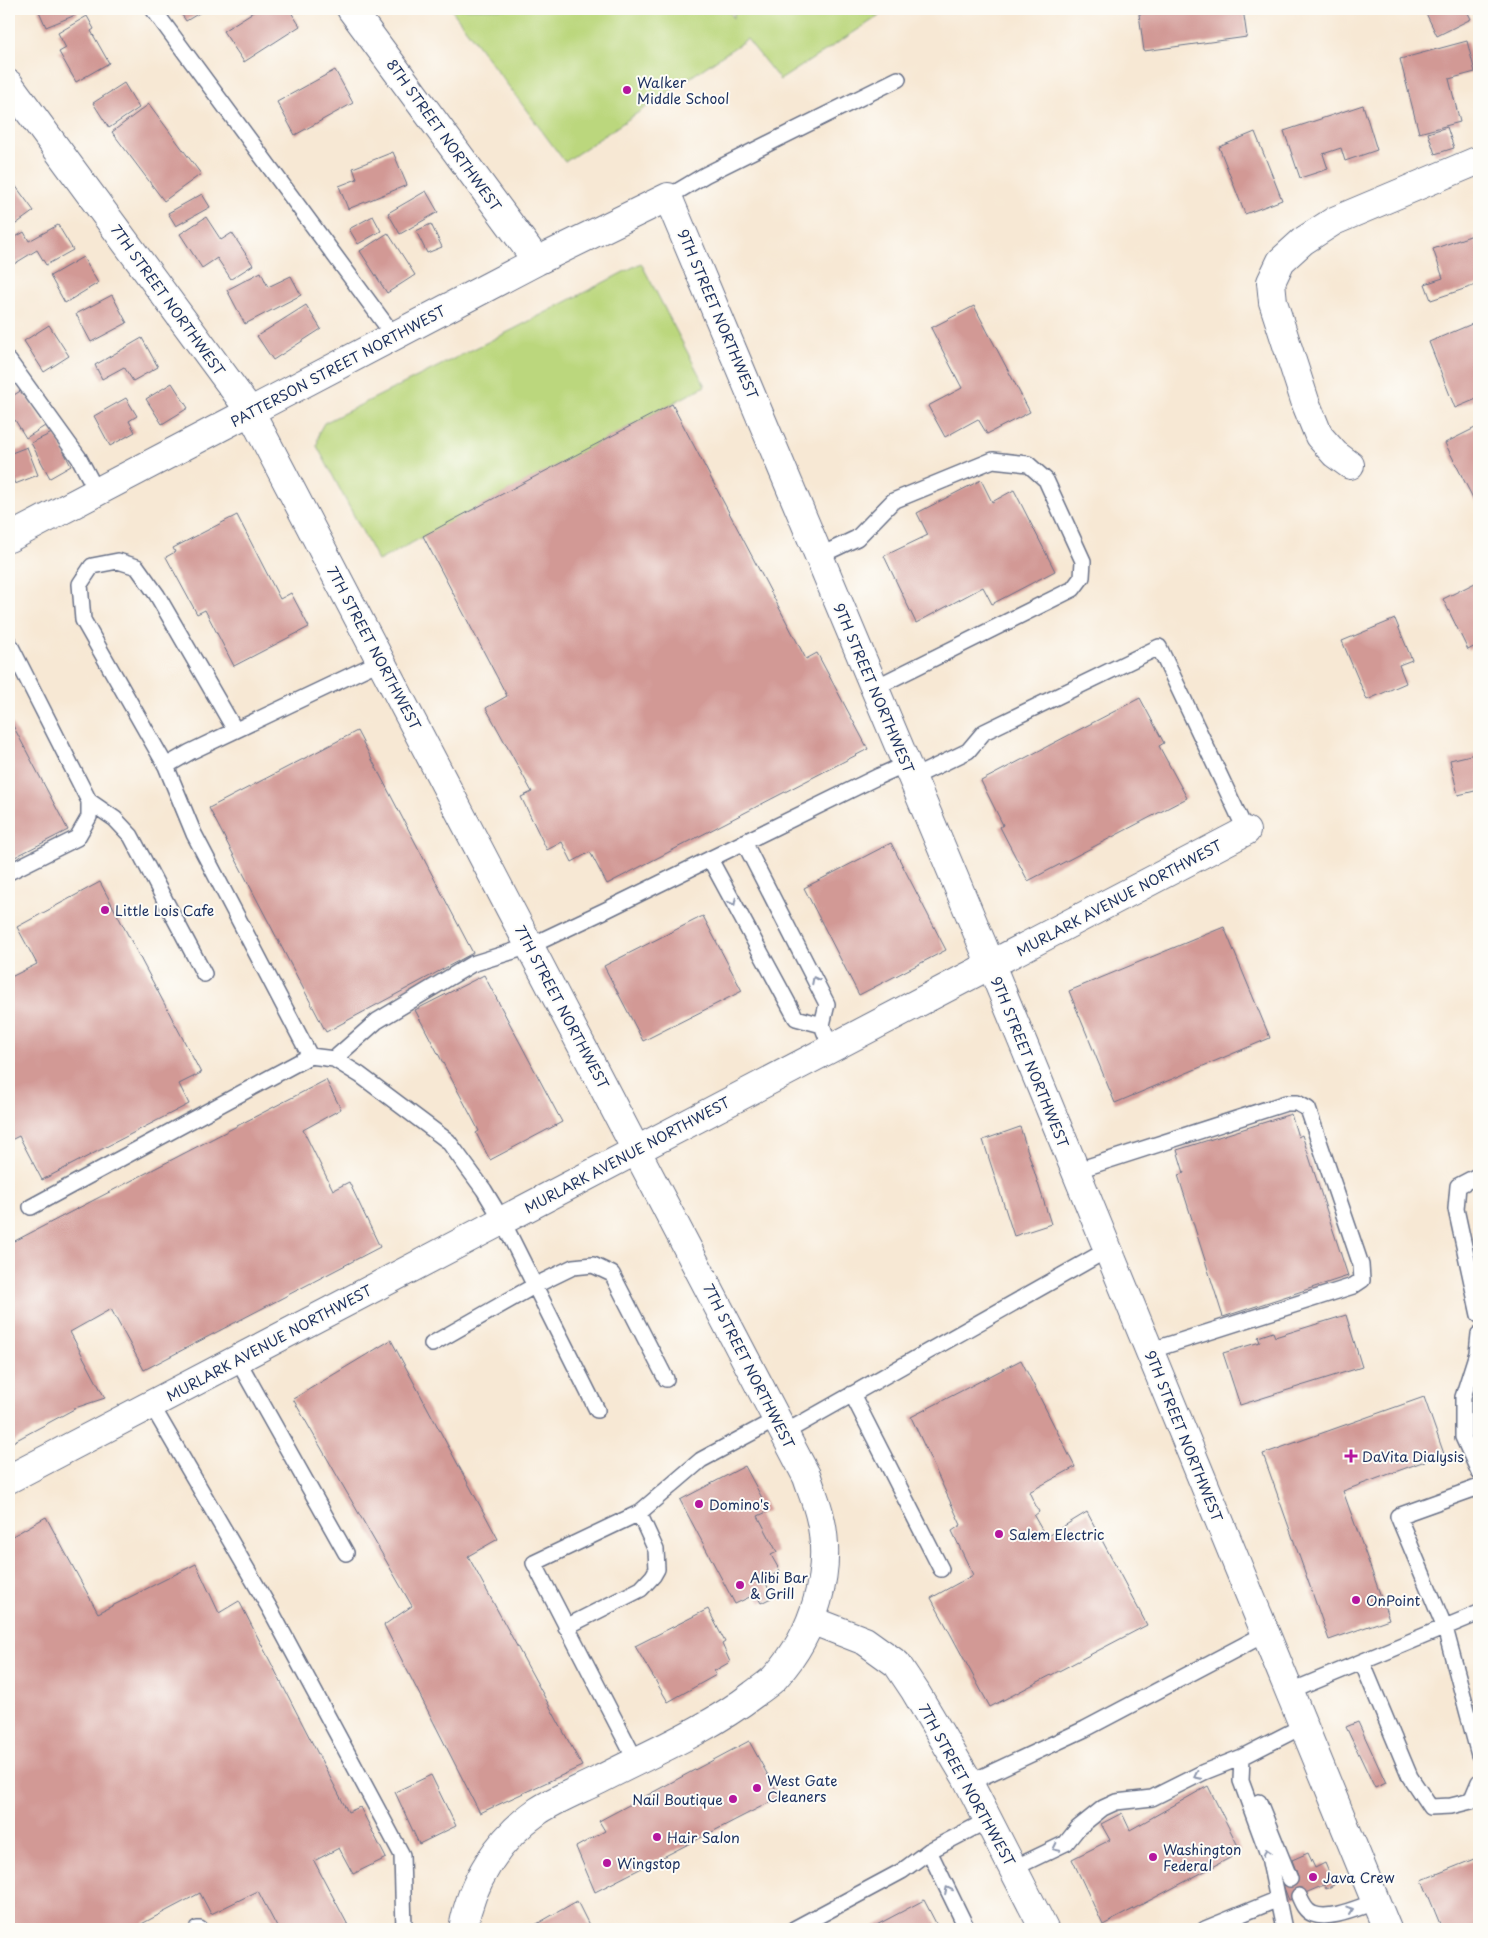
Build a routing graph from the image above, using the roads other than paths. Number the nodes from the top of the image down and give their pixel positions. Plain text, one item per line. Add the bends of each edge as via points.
1 (153, 9) edge
2 (351, 9) edge
3 (898, 79) dead end
4 (9, 84) edge
5 (1479, 160) edge
6 (668, 197) junction
7 (537, 262) junction
8 (394, 336) junction
9 (9, 361) edge
10 (250, 411) junction
11 (1350, 465) dead end
12 (97, 492) junction
13 (9, 538) edge
14 (819, 556) junction
15 (9, 643) edge
16 (381, 661) junction
17 (874, 688) junction
18 (235, 730) junction
19 (166, 766) junction
20 (909, 771) junction
21 (89, 801) junction
22 (1246, 831) joint
23 (744, 842) junction
24 (710, 859) junction
25 (9, 872) edge
26 (530, 946) junction
27 (991, 965) junction
28 (204, 974) dead end
29 (826, 1037) junction
30 (310, 1056) junction
31 (334, 1059) junction
32 (636, 1149) junction
33 (1075, 1171) junction
34 (1479, 1176) edge
35 (31, 1208) dead end
36 (502, 1220) junction
37 (1107, 1250) junction
38 (534, 1286) junction
39 (1479, 1315) edge
40 (1479, 1334) edge
41 (432, 1344) dead end
42 (1149, 1352) junction
43 (237, 1359) junction
44 (666, 1379) dead end
45 (852, 1394) junction
46 (151, 1404) junction
47 (597, 1410) dead end
48 (780, 1426) junction
49 (1479, 1472) edge
50 (9, 1479) edge
51 (1479, 1486) edge
52 (639, 1513) junction
53 (346, 1553) dead end
54 (941, 1568) dead end
55 (1479, 1613) edge
56 (811, 1620) junction
57 (566, 1627) junction
58 (1445, 1628) junction
59 (1265, 1634) junction
60 (1362, 1662) junction
61 (1289, 1692) junction
62 (1303, 1726) junction
63 (1479, 1755) edge
64 (1242, 1757) junction
65 (636, 1761) junction
66 (1479, 1782) edge
67 (969, 1783) junction
68 (988, 1820) junction
69 (929, 1851) junction
70 (1012, 1869) junction
71 (1290, 1879) dead end
72 (1299, 1896) dead end
73 (1276, 1900) junction
74 (1375, 1902) junction
75 (404, 1929) edge
76 (463, 1929) edge
77 (794, 1929) edge
78 (967, 1929) edge
79 (1044, 1929) edge
80 (1205, 1929) edge
81 (1284, 1929) edge
82 (1386, 1929) edge

1 - 8 lane
2 - 7 street, 8TH STREET NORTHWEST
3 - 6 lane via 705,175
4 - 10 street, 7TH STREET NORTHWEST
5 - 11 street via 1334,221 1303,241 1281,261 1271,282 1273,302 1319,436
6 - 7 street, PATTERSON STREET NORTHWEST
6 - 14 street, 9TH STREET NORTHWEST
7 - 8 street, PATTERSON STREET NORTHWEST
8 - 10 street, PATTERSON STREET NORTHWEST
9 - 12 lane via 80,458
10 - 12 street, PATTERSON STREET NORTHWEST
10 - 16 street, 7TH STREET NORTHWEST
12 - 13 street, PATTERSON STREET NORTHWEST
14 - 17 street, 9TH STREET NORTHWEST
14 - 17 lane via 857,538 893,501 993,460 1028,464 1046,480 1083,561 1082,577 1073,589
15 - 21 lane
16 - 18 lane
16 - 26 street, 7TH STREET NORTHWEST
17 - 20 street, 9TH STREET NORTHWEST
18 - 19 lane
18 - 19 lane via 157,595 137,567 118,561 92,566 80,584 83,620
19 - 30 lane via 194,834
20 - 22 lane via 968,751 984,732 1159,647
20 - 23 lane via 879,776
20 - 27 street, 9TH STREET NORTHWEST
21 - 25 lane via 89,817 77,838
21 - 28 lane via 115,819 131,836
22 - 27 street, MURLARK AVENUE NORTHWEST
23 - 24 lane
29 -> 23 lane via 827,1004
24 - 26 lane
24 -> 29 lane via 796,1018
26 - 31 lane via 472,964 377,1021
26 - 32 street, 7TH STREET NORTHWEST
27 - 29 street, MURLARK AVENUE NORTHWEST
27 - 33 street, 9TH STREET NORTHWEST
29 - 32 street, MURLARK AVENUE NORTHWEST
30 - 31 lane
30 - 35 lane
31 - 36 lane via 448,1141
32 - 36 street, MURLARK AVENUE NORTHWEST
32 - 48 street, 7TH STREET NORTHWEST
33 - 37 street, 9TH STREET NORTHWEST
33 - 42 lane via 1286,1103 1297,1103 1308,1109 1361,1265 1362,1280 1353,1286
34 - 39 lane via 1458,1186 1456,1209
36 - 38 lane
36 - 43 street, MURLARK AVENUE NORTHWEST
37 - 42 street, 9TH STREET NORTHWEST
37 - 45 lane
38 - 41 lane
38 - 44 lane via 573,1267 593,1265 612,1274
38 - 47 lane
40 - 49 lane via 1477,1353 1463,1397 1463,1437
42 - 59 street, 9TH STREET NORTHWEST
43 - 46 street, MURLARK AVENUE NORTHWEST
43 - 53 lane
45 - 48 lane
45 - 54 lane
46 - 50 street, MURLARK AVENUE NORTHWEST
46 - 75 lane via 270,1609 402,1855
48 - 52 lane via 701,1460
48 - 56 street, 7TH STREET NORTHWEST via 807,1477 821,1517 824,1552 821,1588
51 - 58 lane via 1398,1516
52 - 57 lane via 656,1550 653,1576 641,1589
52 - 57 lane via 534,1563
55 - 58 lane
56 - 65 street via 797,1648 777,1676 728,1714
56 - 67 street, 7TH STREET NORTHWEST via 865,1641 897,1664
57 - 65 lane
58 - 60 lane
58 - 63 lane
59 - 61 street, 9TH STREET NORTHWEST
59 - 67 lane via 1085,1729
60 - 61 lane
60 - 66 lane via 1410,1777 1430,1807 1471,1802
61 - 62 street, 9TH STREET NORTHWEST
62 - 64 lane
62 - 74 street, 9TH STREET NORTHWEST
64 -> 70 lane via 1152,1798 1116,1802 1103,1808 1078,1828 1066,1843
64 - 71 lane
73 -> 64 lane via 1269,1857 1242,1781
65 - 76 street via 538,1811 505,1840 482,1874
67 - 68 street, 7TH STREET NORTHWEST
68 - 69 lane
68 - 70 street, 7TH STREET NORTHWEST
69 - 77 lane via 902,1871
78 -> 69 lane
70 - 79 street, 7TH STREET NORTHWEST
72 -> 74 lane via 1313,1915 1332,1916
73 - 80 lane
73 - 81 lane
74 - 82 street, 9TH STREET NORTHWEST

